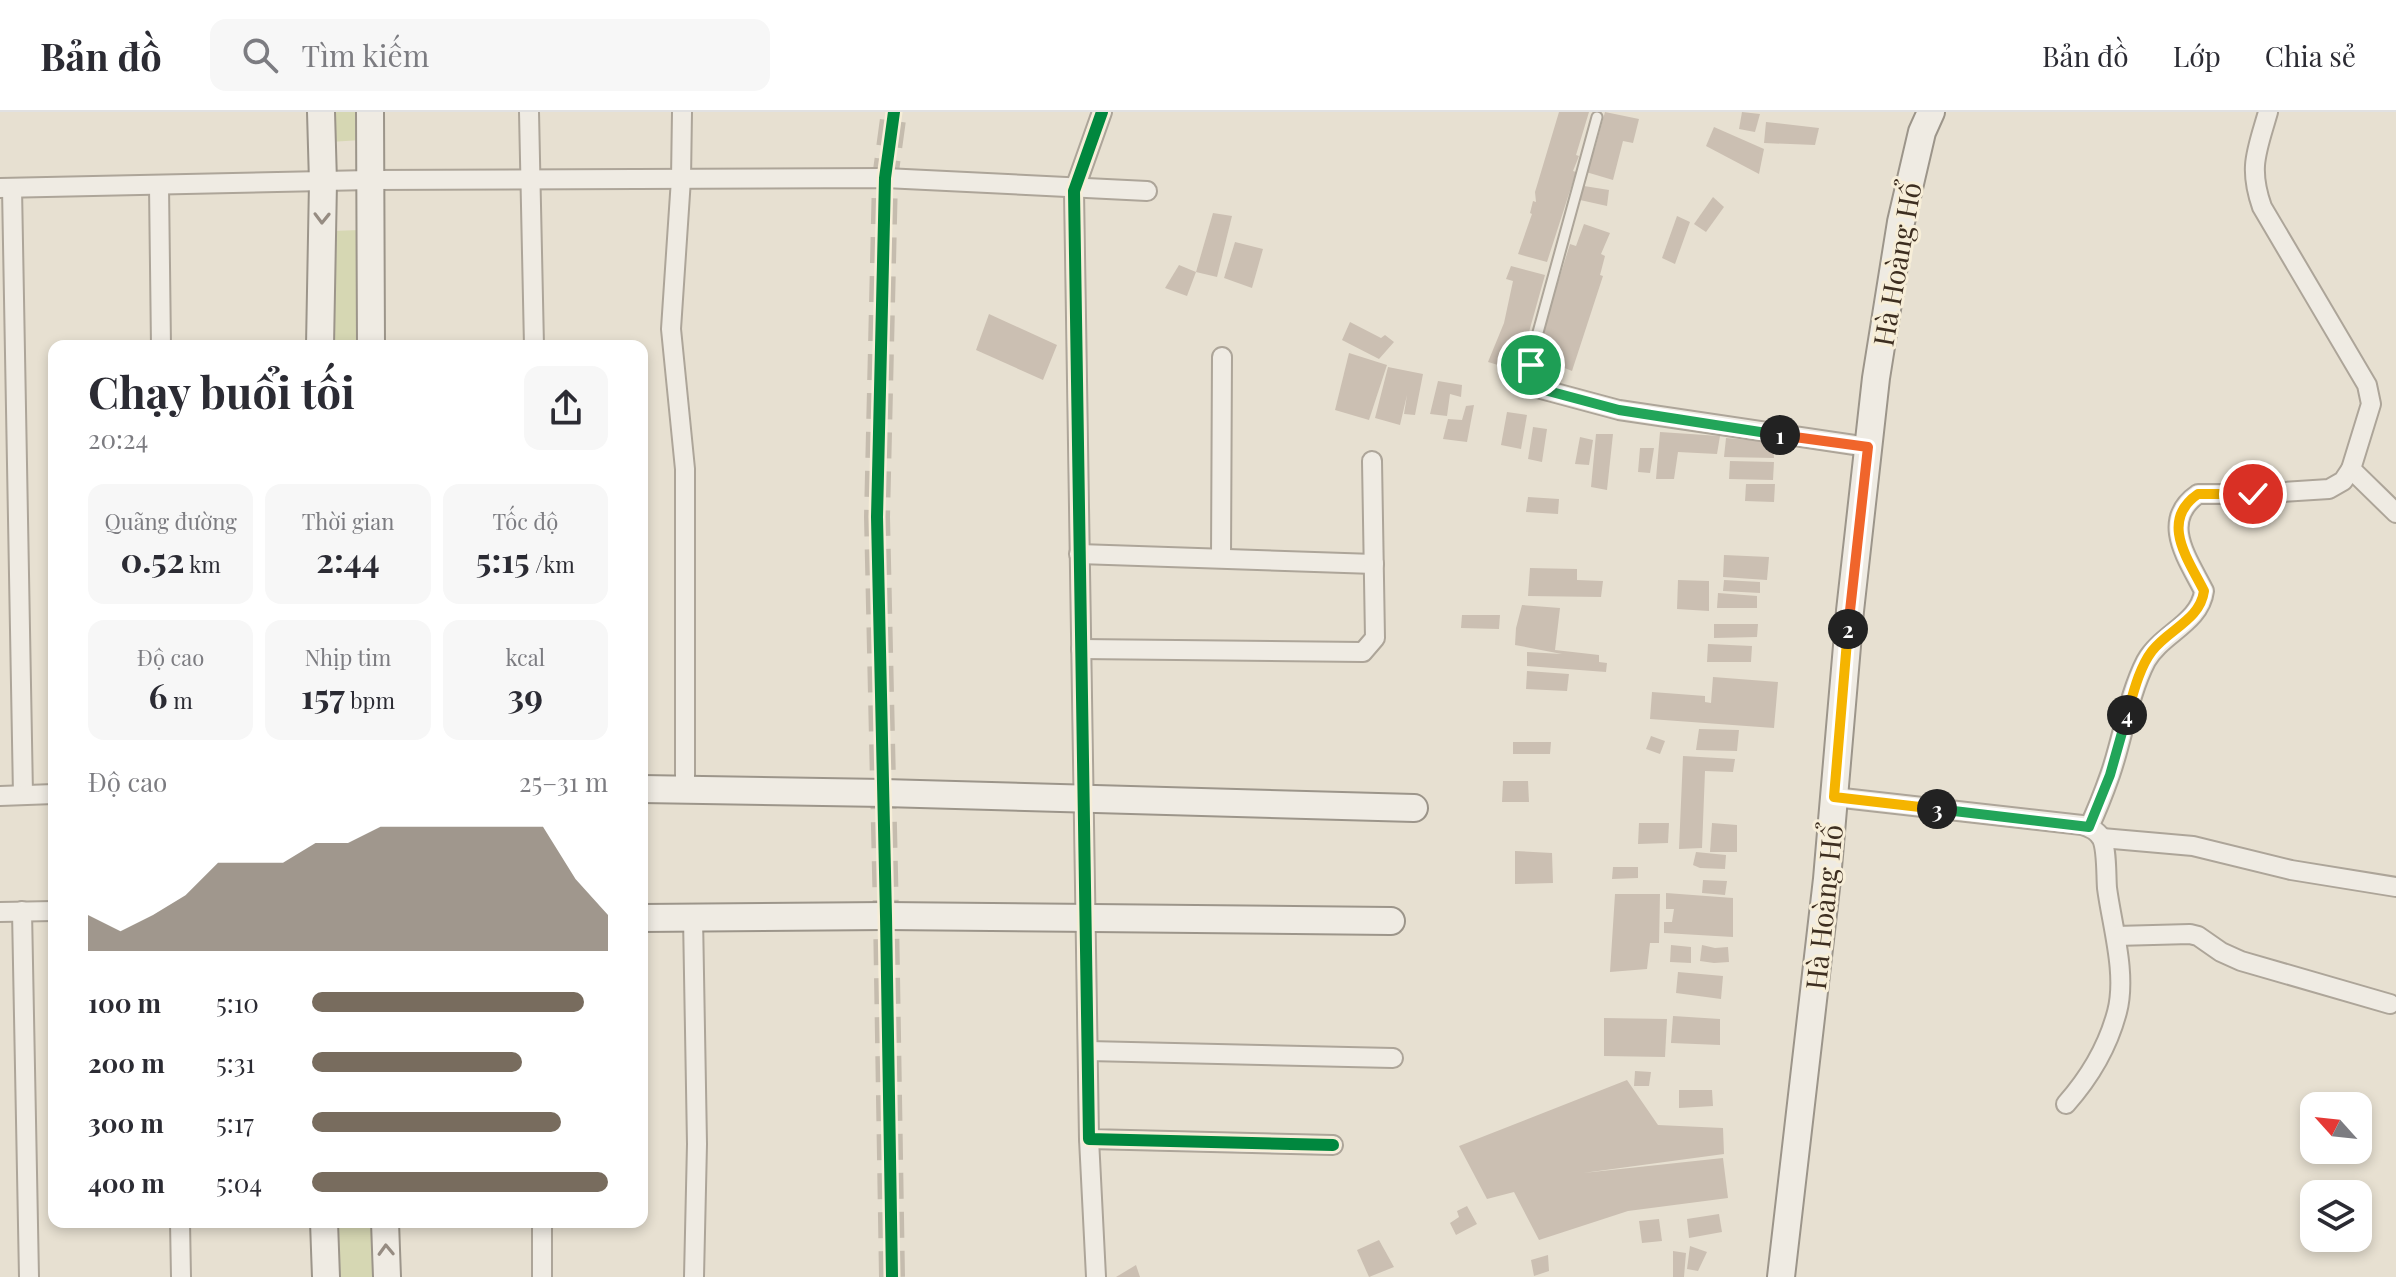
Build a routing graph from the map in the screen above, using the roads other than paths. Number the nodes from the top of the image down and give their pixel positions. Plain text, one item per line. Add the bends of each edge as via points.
1 (321, 112) edge
2 (370, 112) edge
3 (529, 112) edge
4 (682, 112) edge
5 (1102, 112) edge
6 (1931, 112) edge
7 (2268, 112) edge
8 (1597, 117) dead end
9 (681, 179) junction
10 (370, 180) junction
11 (531, 180) junction
12 (323, 182) junction
13 (159, 186) junction
14 (6, 188) edge
15 (1075, 188) junction
16 (1147, 191) dead end
17 (161, 340) edge
18 (320, 340) edge
19 (371, 340) edge
20 (534, 340) edge
21 (1222, 357) dead end
22 (1537, 388) joint
23 (1855, 446) junction
24 (1372, 461) dead end
25 (2351, 469) junction
26 (2396, 513) edge
27 (1079, 554) junction
28 (1221, 558) junction
29 (1374, 564) junction
30 (1081, 649) junction
31 (648, 789) edge
32 (685, 789) junction
33 (48, 794) edge
34 (23, 795) junction
35 (0, 796) edge
36 (1834, 797) junction
37 (1083, 798) junction
38 (1414, 808) dead end
39 (2095, 833) junction
40 (2396, 887) edge
41 (22, 911) junction
42 (48, 911) edge
43 (0, 912) edge
44 (693, 917) junction
45 (648, 918) edge
46 (1084, 918) junction
47 (1391, 921) dead end
48 (2116, 936) junction
49 (2390, 1004) dead end
50 (1088, 1051) junction
51 (1393, 1058) dead end
52 (2066, 1104) dead end
53 (1089, 1139) junction
54 (1333, 1145) dead end
55 (180, 1228) edge
56 (324, 1228) edge
57 (385, 1228) edge
58 (542, 1228) edge
59 (29, 1277) edge
60 (181, 1277) edge
61 (326, 1277) edge
62 (387, 1277) edge
63 (542, 1277) edge
64 (694, 1277) edge
65 (1096, 1277) edge
66 (1781, 1277) edge

1 - 12 street
2 - 10 street
3 - 11 street
4 - 9 street
5 - 15 street
6 - 23 street, Hà Hoàng Hổ via 1901,222 1876,378
7 - 25 street via 2253,165 2256,191 2370,394
8 - 22 lane via 1531,358
9 - 11 street
9 - 15 street via 885,178
9 - 32 street via 671,329 685,469
10 - 11 street
10 - 12 street
10 - 19 street
11 - 20 street
12 - 13 street
12 -> 18 street
13 - 14 street
13 - 17 street
14 - 34 street
15 - 16 street
15 - 27 street
21 - 28 street
22 - 23 street via 1619,410
23 - 36 street, Hà Hoàng Hổ via 1850,611
24 - 29 street
25 - 26 street
25 - 39 street via 2329,489 2198,494 2187,504 2178,522 2179,540 2203,598 2144,665
27 - 28 street
27 - 30 street
28 - 29 street
29 - 30 street via 1375,638 1363,652
30 - 37 street
31 - 32 street
32 - 37 street
33 - 34 street
34 - 35 street
36 - 39 street
36 - 66 street, Hà Hoàng Hổ
37 - 38 street
37 - 46 street
39 - 40 street via 2193,846 2291,870
39 - 48 street
41 - 42 street
41 - 43 street
41 - 59 street
44 - 45 street
44 - 46 street
44 - 64 street
46 - 47 street
46 - 50 street
48 - 49 street via 2190,934 2241,961
48 - 52 street via 2119,981 2113,1028 2085,1083
50 - 51 street
50 - 53 street
53 - 54 street
53 - 65 street
55 - 60 street
56 - 61 street
62 -> 57 street
58 - 63 street

